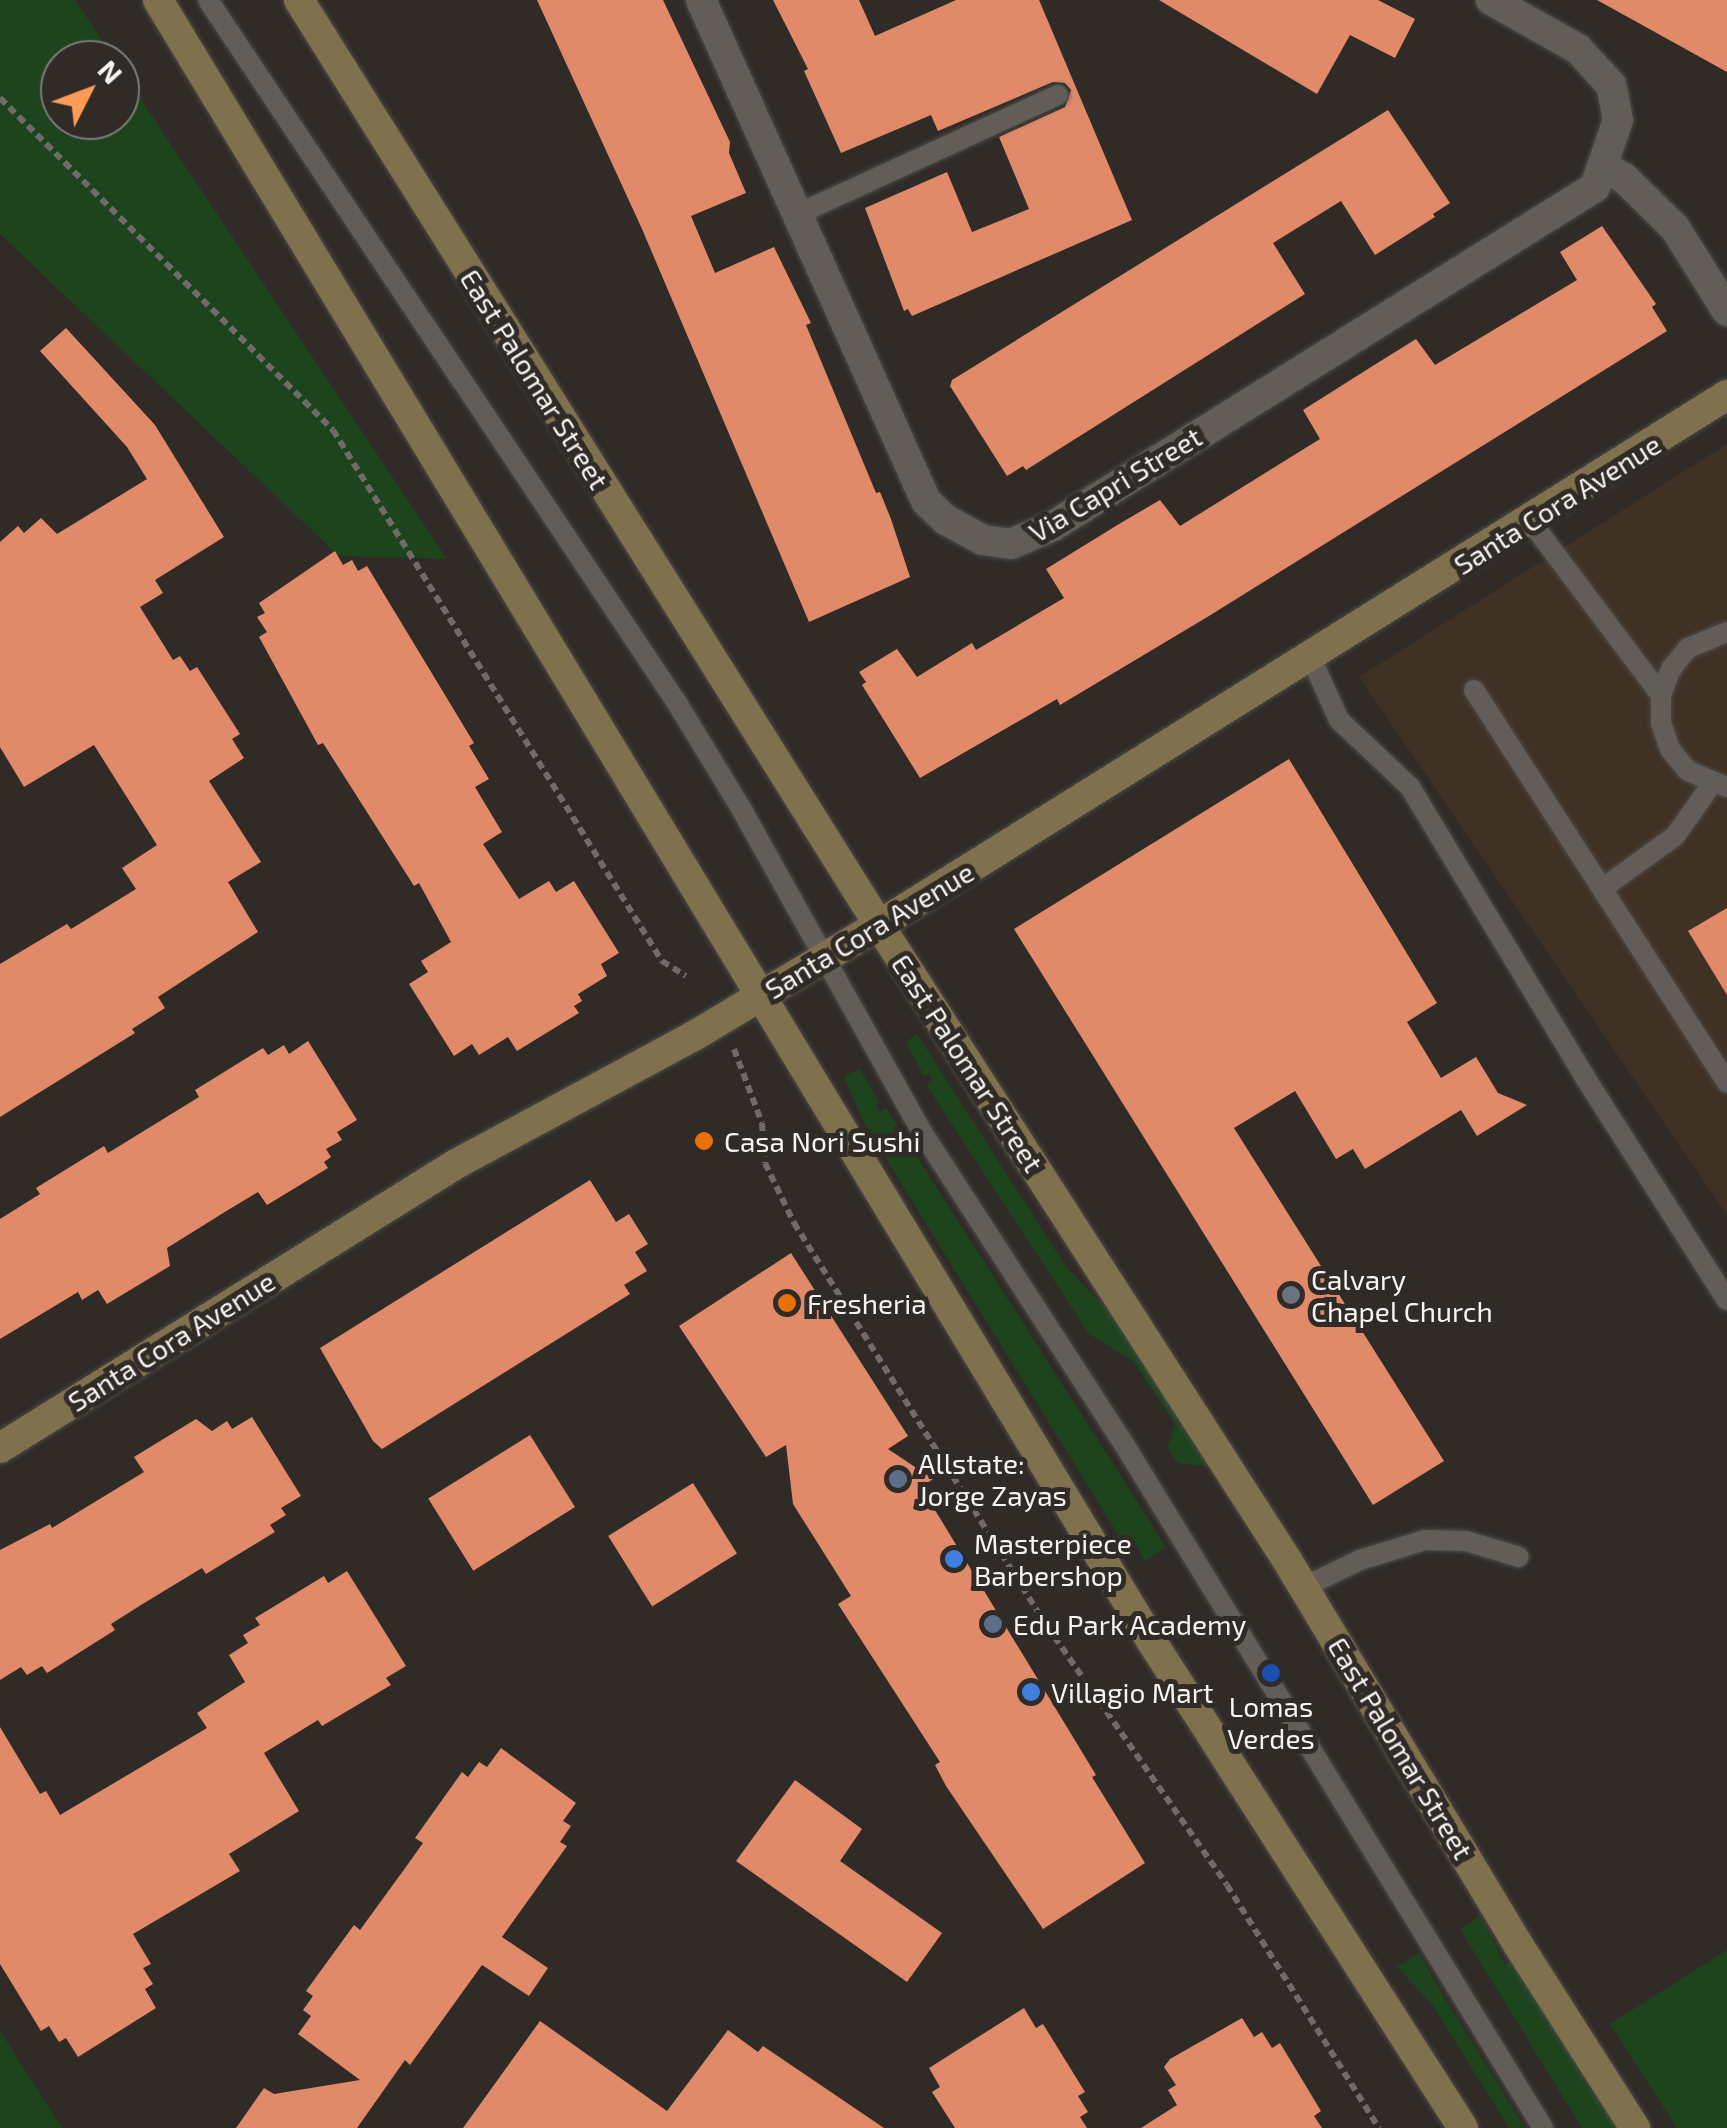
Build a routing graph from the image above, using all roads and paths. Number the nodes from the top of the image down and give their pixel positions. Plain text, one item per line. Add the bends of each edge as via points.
1 (158, 0) edge
2 (208, 0) edge
3 (299, 0) edge
4 (701, 0) edge
5 (1491, 0) edge
6 (1058, 95) dead end
7 (0, 98) edge
8 (1602, 166) junction
9 (798, 214) junction
10 (1727, 311) edge
11 (1727, 395) edge
12 (1530, 522) junction
13 (1727, 632) edge
14 (1311, 658) junction
15 (1474, 690) dead end
16 (1661, 695) junction
17 (1720, 786) edge
18 (1603, 888) junction
19 (879, 924) junction
20 (824, 958) junction
21 (686, 976) dead end
22 (762, 994) junction
23 (734, 1049) dead end
24 (1727, 1082) edge
25 (1727, 1300) edge
26 (0, 1448) edge
27 (1519, 1557) dead end
28 (1304, 1587) junction
29 (1379, 2128) edge
30 (1463, 2128) edge
31 (1543, 2128) edge
32 (1635, 2128) edge

1 - 22 main road
2 - 20 lane via 677,703
3 - 19 main road, East Palomar Street
4 - 9 street, Via Capri Street
5 - 8 street, Via Capri Street via 1578,49 1610,85 1618,120
6 - 9 lane
7 - 21 path via 333,430 662,961
8 - 9 street, Via Capri Street via 1595,188 1054,526 1010,544 983,540 926,501
8 - 10 street via 1676,228
11 - 12 main road, Santa Cora Avenue
12 - 14 main road, Santa Cora Avenue
12 - 16 lane
13 - 16 lane via 1688,648
14 - 19 main road, Santa Cora Avenue
14 - 25 lane via 1339,720 1410,787
15 - 18 lane
16 - 17 lane via 1670,749 1688,771
17 - 18 lane via 1675,836
18 - 24 lane
19 - 20 main road, Santa Cora Avenue
19 - 28 main road, East Palomar Street
20 - 22 main road, Santa Cora Avenue
20 - 31 lane via 922,1132 1130,1454
22 - 26 main road, Santa Cora Avenue via 456,1164
22 - 30 main road via 1152,1642
23 - 29 path via 762,1123 765,1163 794,1222 1047,1626 1227,1885
27 - 28 lane via 1466,1541 1425,1540
28 - 32 main road, East Palomar Street

